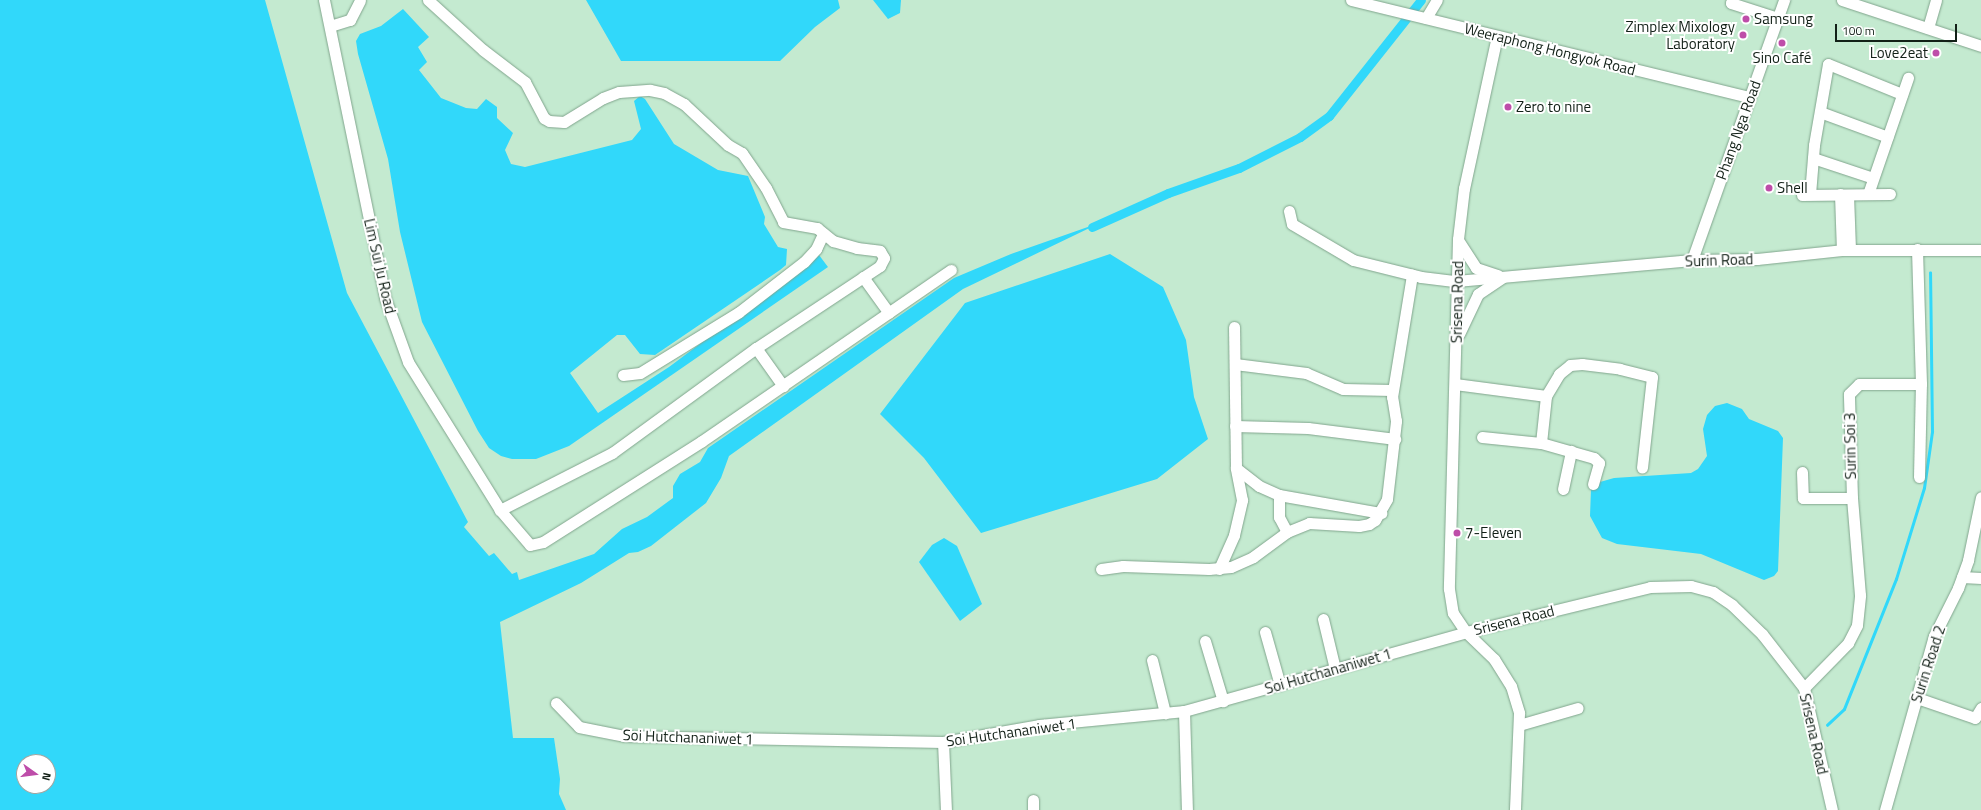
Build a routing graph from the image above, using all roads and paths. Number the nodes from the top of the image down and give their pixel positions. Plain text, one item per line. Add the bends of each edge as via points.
1 (324, 0) edge
2 (360, 0) edge
3 (428, 0) edge
4 (1351, 0) edge
5 (1437, 0) edge
6 (1732, 0) edge
7 (1784, 0) edge
8 (1842, 0) edge
9 (1936, 0) edge
10 (1423, 18) junction
11 (1778, 18) junction
12 (330, 26) junction
13 (1928, 28) junction
14 (1497, 36) junction
15 (1981, 46) edge
16 (1908, 78) dead end
17 (1902, 94) junction
18 (1749, 97) junction
19 (1820, 112) junction
20 (1888, 137) junction
21 (1813, 158) junction
22 (1873, 178) junction
23 (1844, 194) junction
24 (1868, 194) junction
25 (1890, 194) dead end
26 (1289, 212) dead end
27 (822, 234) junction
28 (1458, 239) junction
29 (1917, 249) junction
30 (1846, 250) junction
31 (1981, 250) edge
32 (1692, 260) junction
33 (951, 270) dead end
34 (1412, 275) junction
35 (863, 277) junction
36 (1503, 277) junction
37 (1456, 281) junction
38 (889, 313) junction
39 (1234, 327) dead end
40 (1457, 339) junction
41 (756, 348) junction
42 (1235, 364) junction
43 (623, 375) dead end
44 (1455, 384) junction
45 (1921, 384) junction
46 (783, 386) junction
47 (1392, 390) junction
48 (1546, 396) junction
49 (1235, 426) junction
50 (1482, 437) dead end
51 (1395, 439) junction
52 (1541, 443) junction
53 (1571, 451) junction
54 (1642, 467) dead end
55 (1236, 468) junction
56 (1802, 472) dead end
57 (1919, 477) dead end
58 (1594, 484) dead end
59 (1563, 489) dead end
60 (1279, 495) junction
61 (1981, 497) edge
62 (1852, 498) junction
63 (500, 510) junction
64 (1381, 513) junction
65 (1287, 532) junction
66 (1101, 569) dead end
67 (1219, 569) junction
68 (1962, 577) junction
69 (1981, 578) edge
70 (1323, 619) dead end
71 (1265, 632) dead end
72 (1466, 632) junction
73 (1205, 641) dead end
74 (1152, 660) dead end
75 (1335, 669) junction
76 (1280, 684) junction
77 (1804, 688) junction
78 (1917, 698) junction
79 (1223, 701) junction
80 (556, 703) dead end
81 (1578, 708) dead end
82 (1981, 708) edge
83 (1184, 712) junction
84 (1165, 713) junction
85 (1519, 725) junction
86 (943, 742) junction
87 (946, 810) edge
88 (1187, 810) edge
89 (1515, 810) edge
90 (1832, 810) edge
91 (1885, 810) edge

1 - 12 street, Lim Sui Ju Road
2 - 12 street via 350,20
3 - 27 street via 484,50 525,82 544,118 549,121 564,122 603,98 618,92 650,90 664,93 684,104 728,145 742,153 766,188 783,222 817,228
4 - 10 street, Weeraphong Hongyok Road
5 - 10 street
6 - 11 street via 1731,3
7 - 11 street, Phang Nga Road
8 - 13 street
9 - 13 street
10 - 14 street, Weeraphong Hongyok Road
11 - 18 street, Phang Nga Road
12 - 63 street, Lim Sui Ju Road via 385,298 408,362
13 - 15 street
14 - 18 street, Weeraphong Hongyok Road
14 - 28 street, Srisena Road via 1464,188
16 - 17 street
17 - 19 street via 1828,64
17 - 20 street
18 - 32 street, Phang Nga Road
19 - 20 street
19 - 21 street
20 - 22 street
21 - 22 street
21 - 23 street via 1806,194
22 - 24 street
23 - 24 street
23 - 30 street
24 - 25 street
26 - 34 street, Surin Road via 1292,224 1353,260
27 - 35 street via 857,248 880,251 884,258 880,266
27 - 43 street via 816,249 804,262 740,312 640,373
28 - 36 street via 1476,268
28 - 37 street, Srisena Road
29 - 30 street, Surin Road
29 - 31 street, Surin Road
29 - 45 street
30 - 32 street, Surin Road via 1756,259
32 - 36 street, Surin Road
33 - 38 street
34 - 37 street, Surin Road
34 - 47 street
35 - 38 street
35 - 41 street
36 - 37 street, Surin Road
36 - 40 street via 1478,294
37 - 40 street, Srisena Road
38 - 46 street
39 - 42 street
40 - 44 street, Srisena Road
41 - 46 street
41 - 63 street via 612,453
42 - 47 street via 1306,373 1344,388
42 - 49 street
44 - 48 street
44 - 72 street, Srisena Road via 1449,589 1453,613
45 - 57 street
45 - 62 street, Surin Soi 3 via 1859,384 1849,394
46 - 63 street, Lim Sui Ju Road via 543,542 530,545
47 - 51 street
48 - 52 street
48 - 54 street via 1559,374 1570,365 1620,369 1652,377
49 - 51 street via 1308,428
49 - 55 street
50 - 52 street
51 - 64 street via 1387,499
52 - 53 street
53 - 58 street via 1594,458 1599,463
53 - 59 street
55 - 60 street via 1259,486
55 - 67 street via 1242,500 1239,520
56 - 62 street via 1803,498
60 - 64 street
60 - 65 street via 1279,517
61 - 68 street, Surin Road 2
62 - 77 street, Surin Soi 3 via 1860,595 1857,624 1848,643
64 - 65 street via 1369,524 1309,523
65 - 67 street via 1253,557
66 - 67 street via 1148,566
68 - 69 street
68 - 78 street, Surin Road 2 via 1934,636
70 - 75 street
71 - 76 street
72 - 75 street, Soi Hutchananiwet 1
72 - 77 street, Srisena Road via 1650,587 1691,586 1713,592 1732,605 1762,634
72 - 85 street via 1494,659 1511,686 1519,713
73 - 79 street
74 - 84 street
75 - 76 street, Soi Hutchananiwet 1
76 - 79 street, Soi Hutchananiwet 1
77 - 90 street, Srisena Road
78 - 82 street via 1975,718
78 - 91 street, Surin Road 2
79 - 83 street, Soi Hutchananiwet 1
80 - 86 street, Soi Hutchananiwet 1 via 579,727 625,736
81 - 85 street
83 - 84 street, Soi Hutchananiwet 1
83 - 88 street
84 - 86 street, Soi Hutchananiwet 1 via 1039,725
85 - 89 street
86 - 87 street

